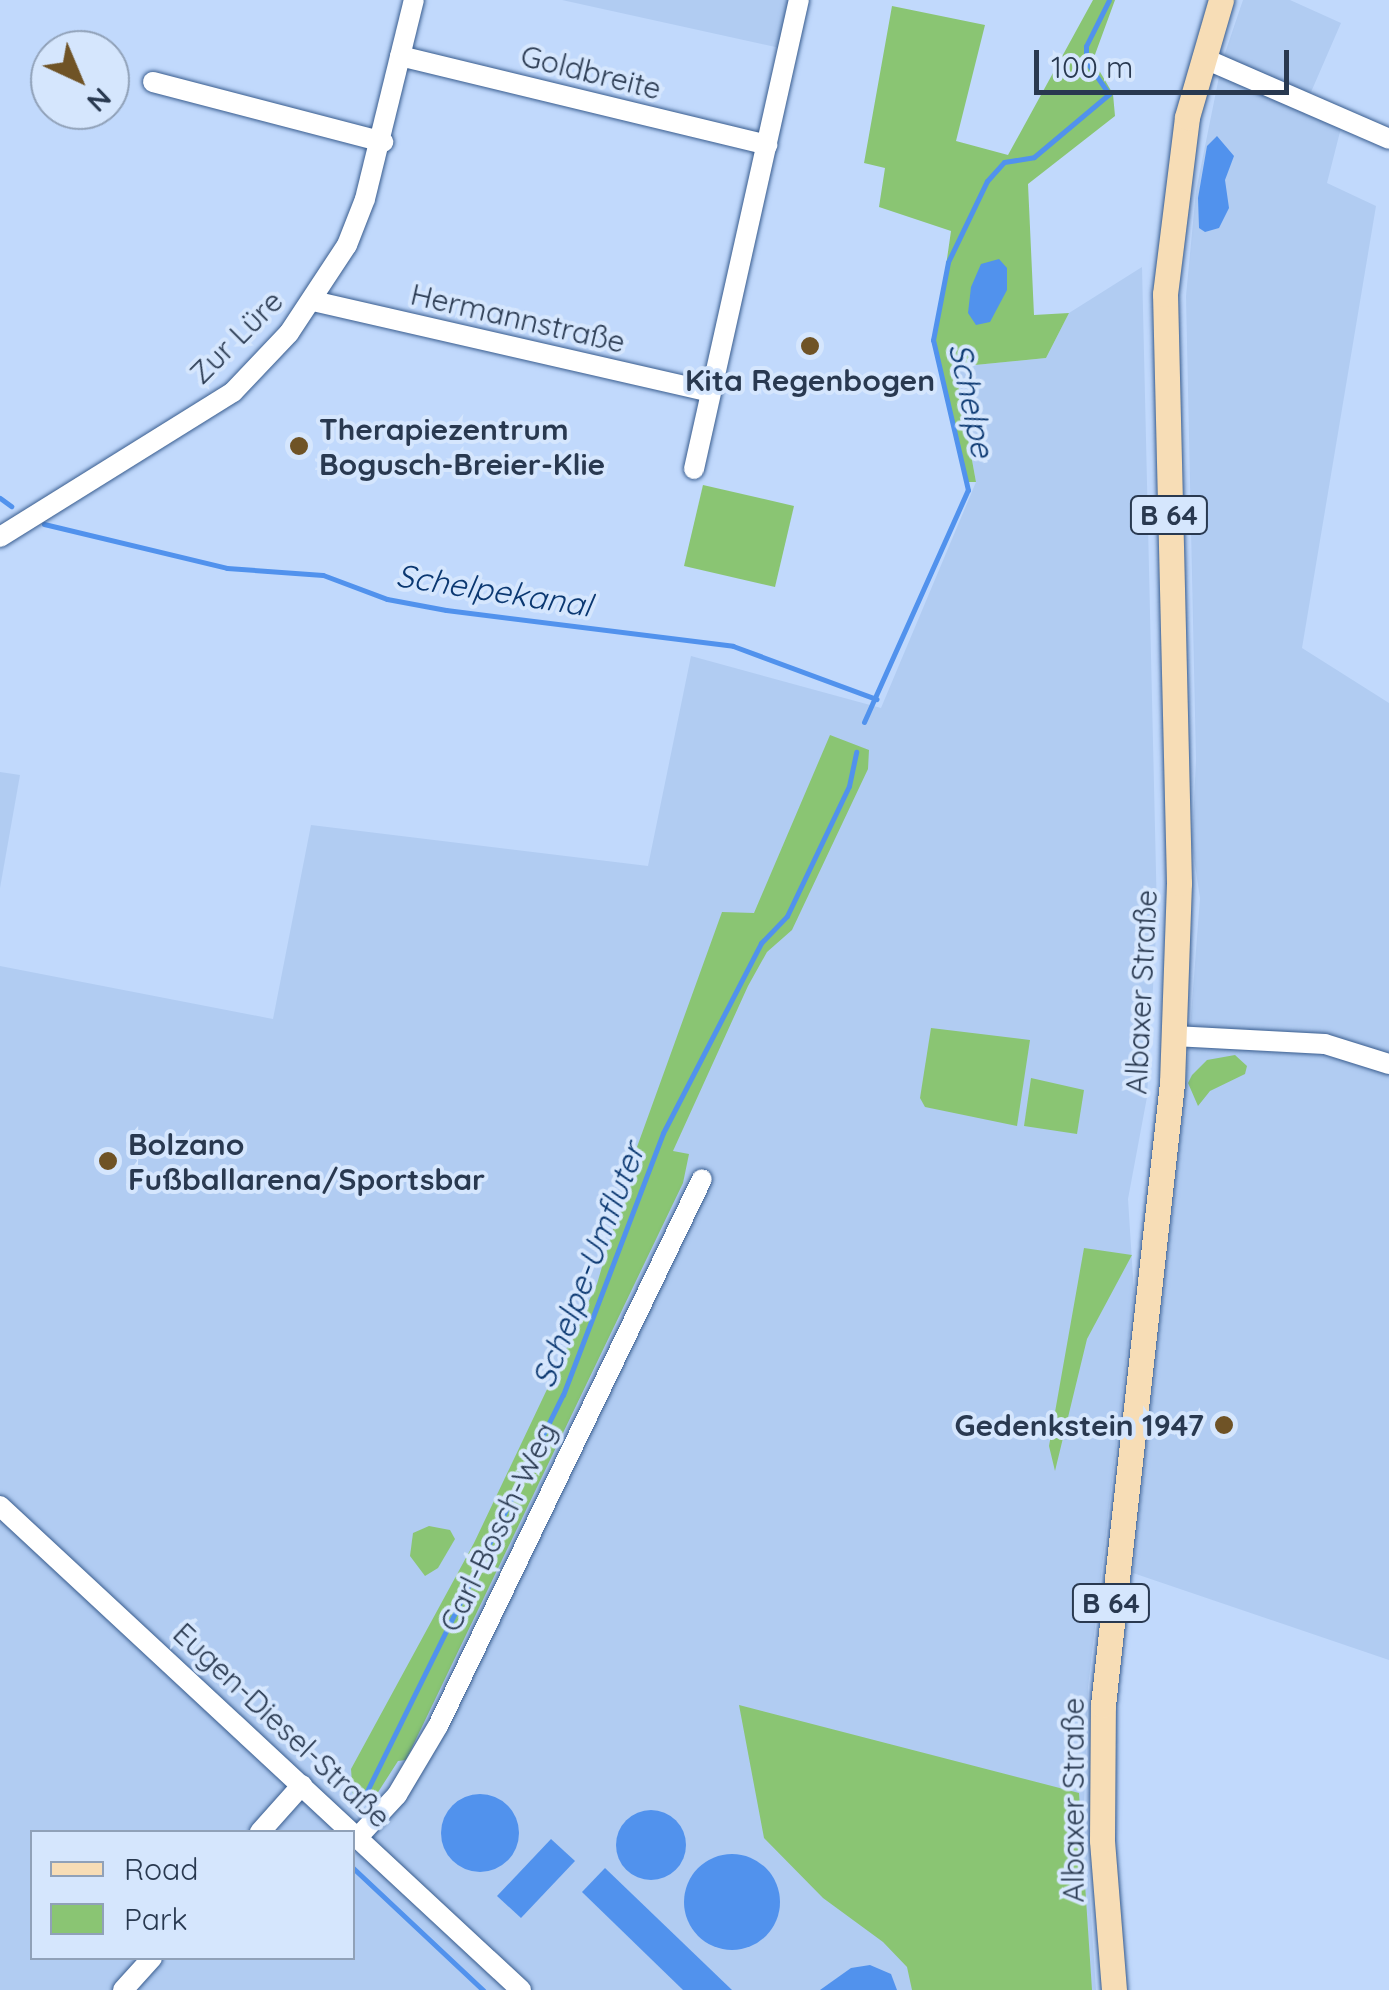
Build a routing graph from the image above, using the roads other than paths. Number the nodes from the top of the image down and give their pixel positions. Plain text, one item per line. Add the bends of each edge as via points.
1 (414, 0) edge
2 (799, 0) edge
3 (1221, 0) edge
4 (400, 56) junction
5 (1203, 58) junction
6 (153, 82) dead end
7 (1389, 139) edge
8 (383, 142) junction
9 (767, 146) junction
10 (312, 301) junction
11 (710, 392) junction
12 (694, 469) dead end
13 (0, 537) edge
14 (1174, 1036) junction
15 (1389, 1064) edge
16 (702, 1179) dead end
17 (0, 1506) edge
18 (302, 1784) junction
19 (262, 1830) edge
20 (351, 1830) edge
21 (355, 1834) edge
22 (358, 1837) junction
23 (150, 1960) edge
24 (123, 1990) edge
25 (521, 1990) edge
26 (1114, 1990) edge

1 - 4 street, Zur Lüre
2 - 9 street
3 - 5 main road, Albaxer Straße / B 64
4 - 8 street, Zur Lüre
4 - 9 street, Goldbreite
5 - 7 street
5 - 14 main road, Albaxer Straße / B 64 via 1174,187 1165,294 1178,807
6 - 8 street
8 - 10 street, Zur Lüre via 347,245
9 - 11 street
10 - 11 street, Hermannstraße
10 - 13 street, Zur Lüre via 233,392
11 - 12 street
14 - 15 street via 1325,1044
14 - 26 main road, Albaxer Straße / B 64 via 1104,1688 1102,1840
16 - 22 street, Carl-Bosch-Weg via 438,1726 397,1795
17 - 18 street, Eugen-Diesel-Straße
18 - 19 street
18 - 20 street, Eugen-Diesel-Straße
21 - 22 street, Eugen-Diesel-Straße
22 - 25 street, Eugen-Diesel-Straße
23 - 24 street

